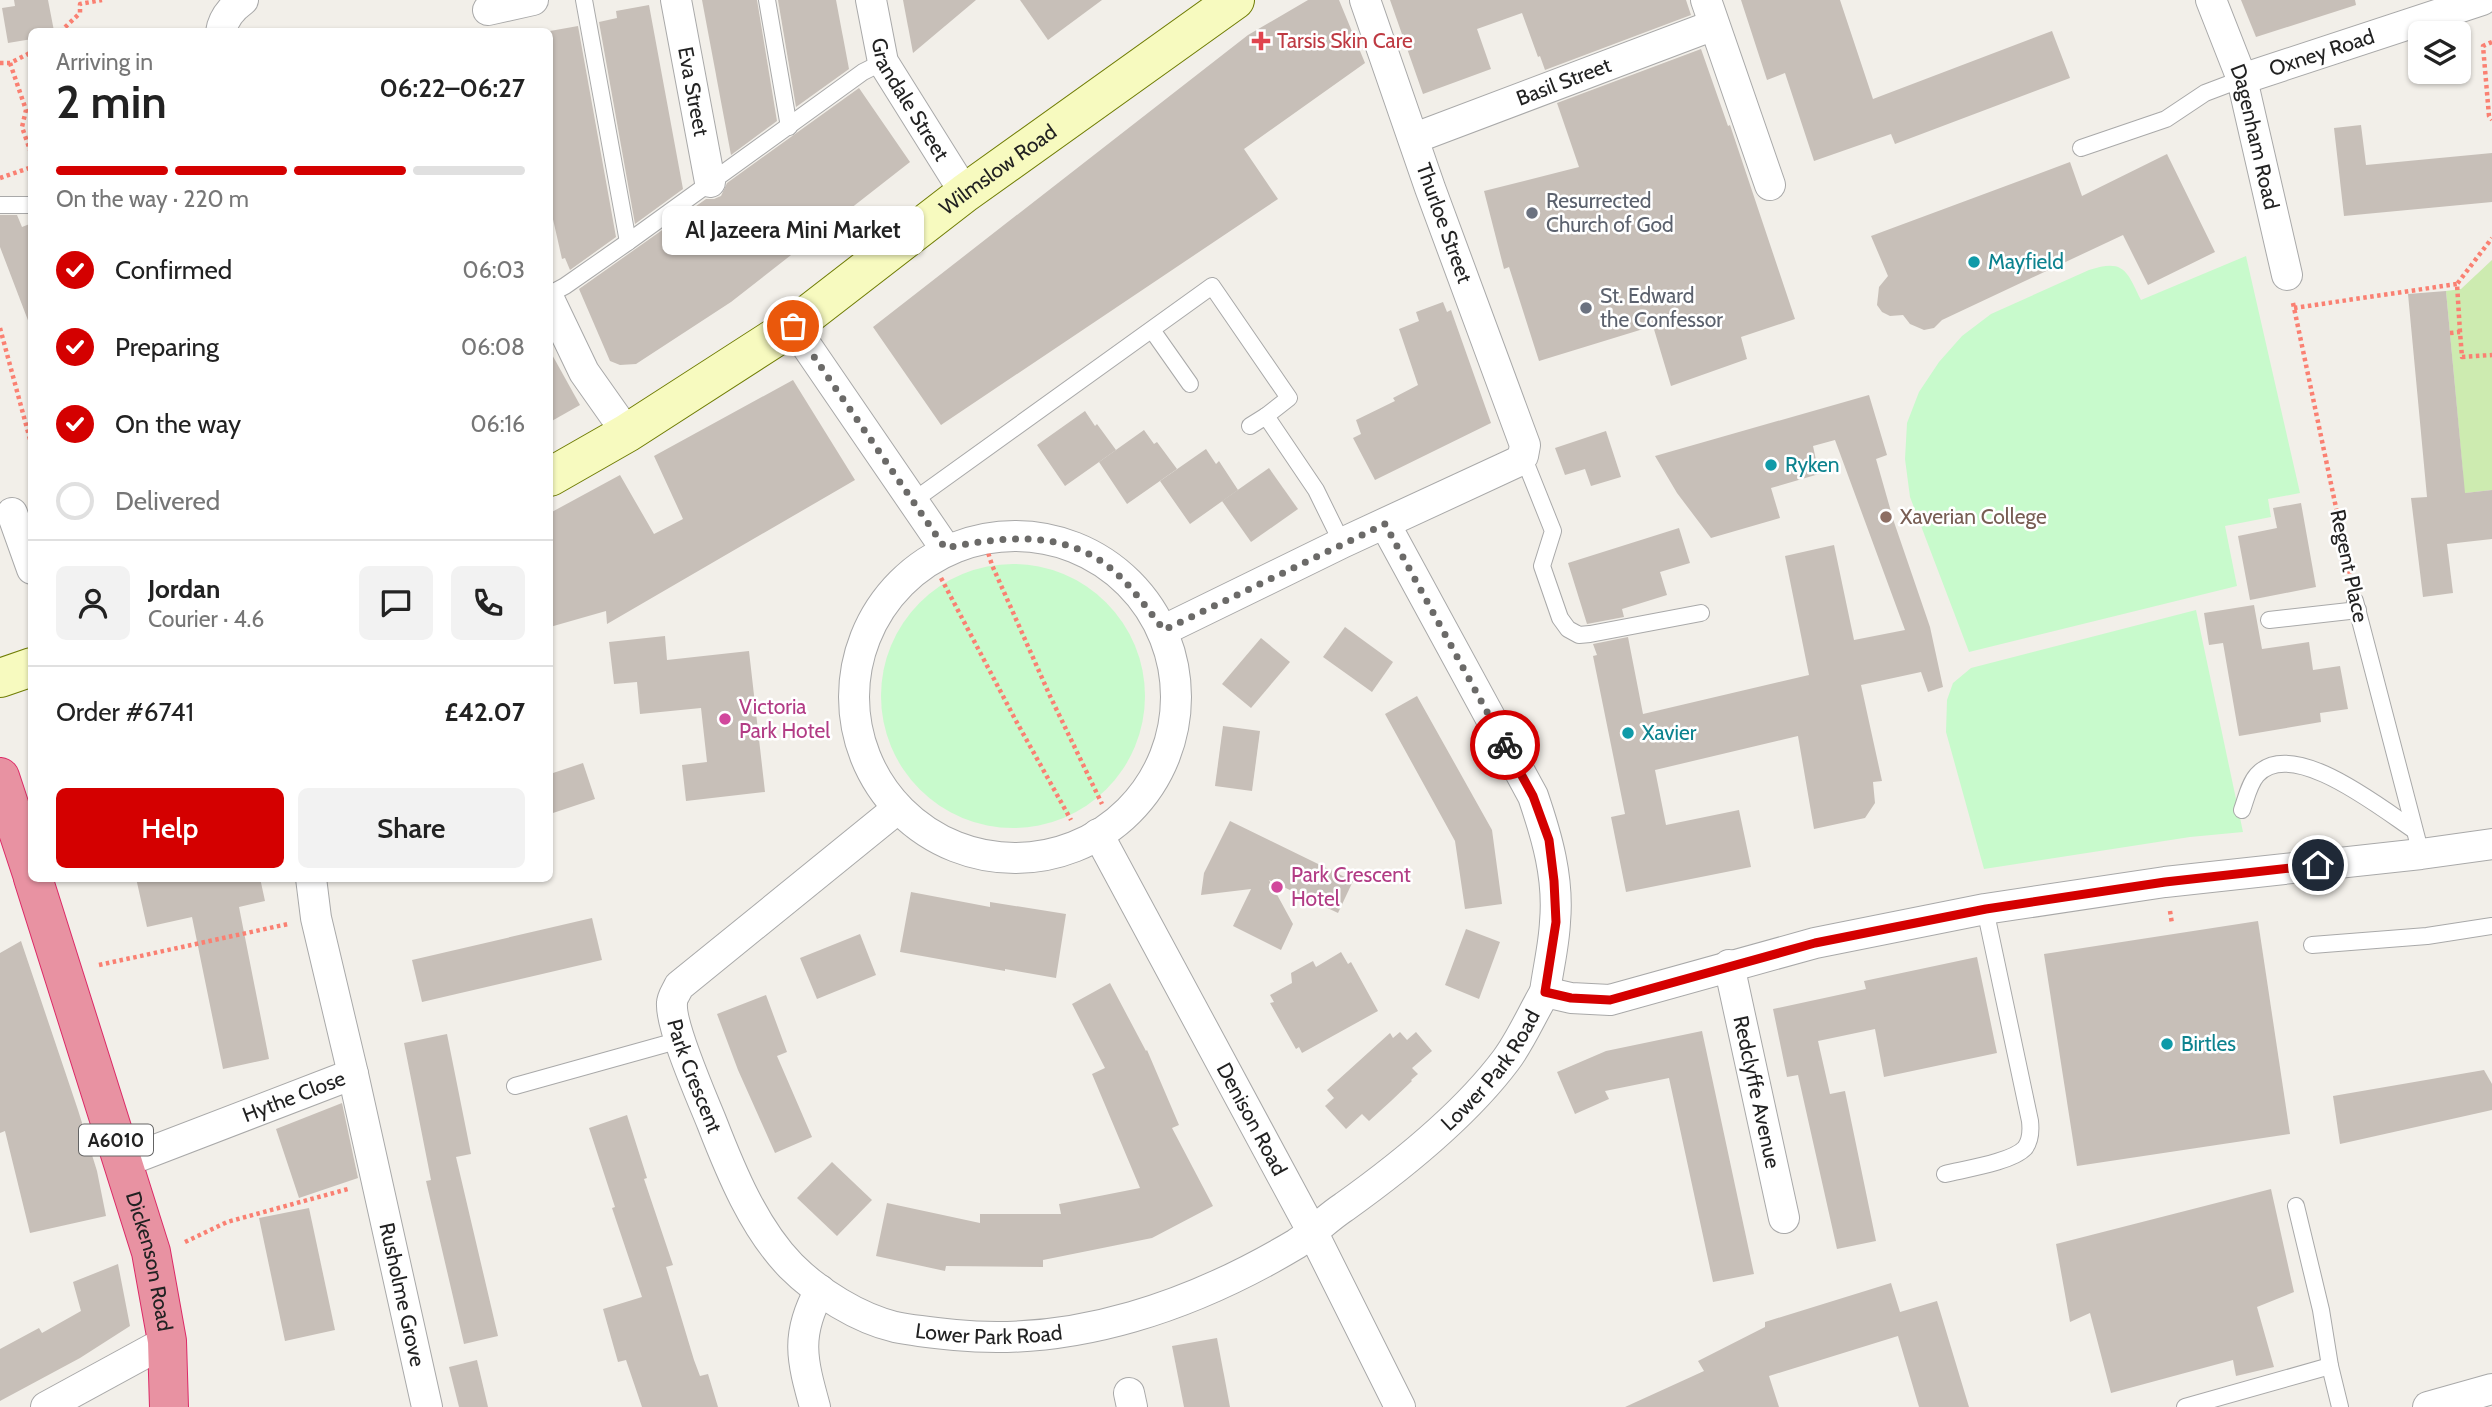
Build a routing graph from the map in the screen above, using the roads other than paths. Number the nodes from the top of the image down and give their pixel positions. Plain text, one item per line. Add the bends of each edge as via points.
1 (243, 0) edge
2 (533, 0) edge
3 (584, 0) edge
4 (676, 0) edge
5 (767, 0) edge
6 (871, 0) edge
7 (1235, 0) edge
8 (1365, 0) edge
9 (2211, 0) edge
10 (2482, 0) edge
11 (1710, 12) edge
12 (489, 14) edge
13 (221, 28) edge
14 (883, 62) junction
15 (2242, 79) junction
16 (789, 127) junction
17 (1415, 138) junction
18 (2081, 148) dead end
19 (710, 182) junction
20 (1770, 185) dead end
21 (965, 193) junction
22 (0, 205) edge
23 (28, 205) edge
24 (628, 242) junction
25 (2287, 275) road end
26 (553, 292) edge
27 (553, 307) edge
28 (793, 326) junction
29 (1152, 330) junction
30 (1190, 384) dead end
31 (1266, 416) junction
32 (1250, 426) dead end
33 (627, 433) junction
34 (1524, 451) junction
35 (553, 475) edge
36 (913, 501) junction
37 (12, 513) dead end
38 (1385, 524) junction
39 (1342, 543) junction
40 (937, 554) junction
41 (28, 558) edge
42 (1701, 612) dead end
43 (2269, 620) dead end
44 (1164, 630) junction
45 (28, 668) edge
46 (0, 678) edge
47 (0, 777) edge
48 (897, 809) junction
49 (2242, 810) dead end
50 (1098, 833) junction
51 (2417, 842) junction
52 (2492, 844) edge
53 (28, 864) edge
54 (34, 882) edge
55 (312, 882) edge
56 (1986, 909) junction
57 (2492, 926) edge
58 (2312, 945) dead end
59 (1729, 965) junction
60 (1545, 992) junction
61 (680, 1040) junction
62 (353, 1074) junction
63 (515, 1086) dead end
64 (124, 1163) junction
65 (1945, 1174) dead end
66 (2297, 1206) dead end
67 (1784, 1218) dead end
68 (1312, 1231) junction
69 (820, 1290) junction
70 (167, 1341) junction
71 (2330, 1366) junction
72 (2492, 1389) edge
73 (46, 1407) edge
74 (169, 1407) edge
75 (427, 1407) edge
76 (815, 1407) edge
77 (1400, 1407) edge
78 (2185, 1407) edge
79 (2340, 1407) edge
80 (2428, 1407) edge

1 - 13 street
2 - 12 street
3 - 24 lane
4 - 19 street, Eva Street
5 - 16 lane
6 - 14 street, Grandale Street
7 - 21 main road, Wilmslow Road
8 - 17 street, Thurloe Street
9 - 15 street, Dagenham Road
10 - 15 street, Oxney Road
11 - 17 street, Basil Street
11 - 20 street
14 - 16 lane
14 - 21 street, Grandale Street
15 - 18 lane via 2205,93 2166,119
15 - 25 street, Dagenham Road
16 - 19 lane
17 - 34 street, Thurloe Street
19 - 24 lane
21 - 28 main road, Wilmslow Road
22 - 23 lane
24 - 26 lane
27 - 33 street via 584,372
28 - 33 main road, Wilmslow Road
28 - 36 street
29 - 30 lane
29 - 31 lane via 1212,286 1289,398
29 - 36 lane
31 - 32 lane
31 - 39 lane via 1316,490
33 - 35 main road, Wilmslow Road
34 - 38 street via 1517,462
34 - 42 lane via 1553,531 1542,566 1568,629 1590,635
36 - 40 street
37 - 41 street
38 - 39 street
38 - 60 street via 1533,796 1549,840 1556,922
39 - 44 street
40 - 44 street via 984,540 1056,541 1098,559 1131,589
40 - 48 street via 887,601 855,666 852,701 857,734 868,769
43 - 51 lane, Regent Place via 2356,605
44 - 50 street via 1177,666 1179,705 1172,740 1157,774 1130,809
45 - 46 main road
47 - 53 highway, Dickenson Road / A6010
48 - 50 street via 925,832 993,856 1036,856
48 - 61 street, Park Crescent via 679,986 671,1001
49 - 51 lane via 2255,776 2267,766 2283,762 2332,777
50 - 68 street, Denison Road
51 - 52 street, Lower Park Road
51 - 56 street, Lower Park Road
54 - 64 highway, Dickenson Road / A6010
55 - 62 street, Hythe Close
56 - 59 street, Lower Park Road
56 - 65 lane via 2031,1135 2025,1147 2012,1156
57 - 58 lane
59 - 60 street, Lower Park Road via 1610,1000
59 - 67 street, Redclyffe Avenue
60 - 68 street, Lower Park Road via 1506,1060 1452,1119 1384,1178
61 - 63 lane
61 - 69 street, Park Crescent via 737,1182 768,1239
62 - 64 street, Hythe Close
62 - 75 street, Rusholme Grove
64 - 70 highway, Dickenson Road / A6010 via 151,1252
66 - 71 lane
68 - 69 street, Lower Park Road via 1296,1244 1173,1304 1068,1332 1030,1337 975,1337 892,1326
68 - 77 street, Denison Road
69 - 76 street via 803,1337 803,1358
70 - 73 street
70 - 74 highway, Dickenson Road / A6010
71 - 78 lane
71 - 79 lane
72 - 80 street

